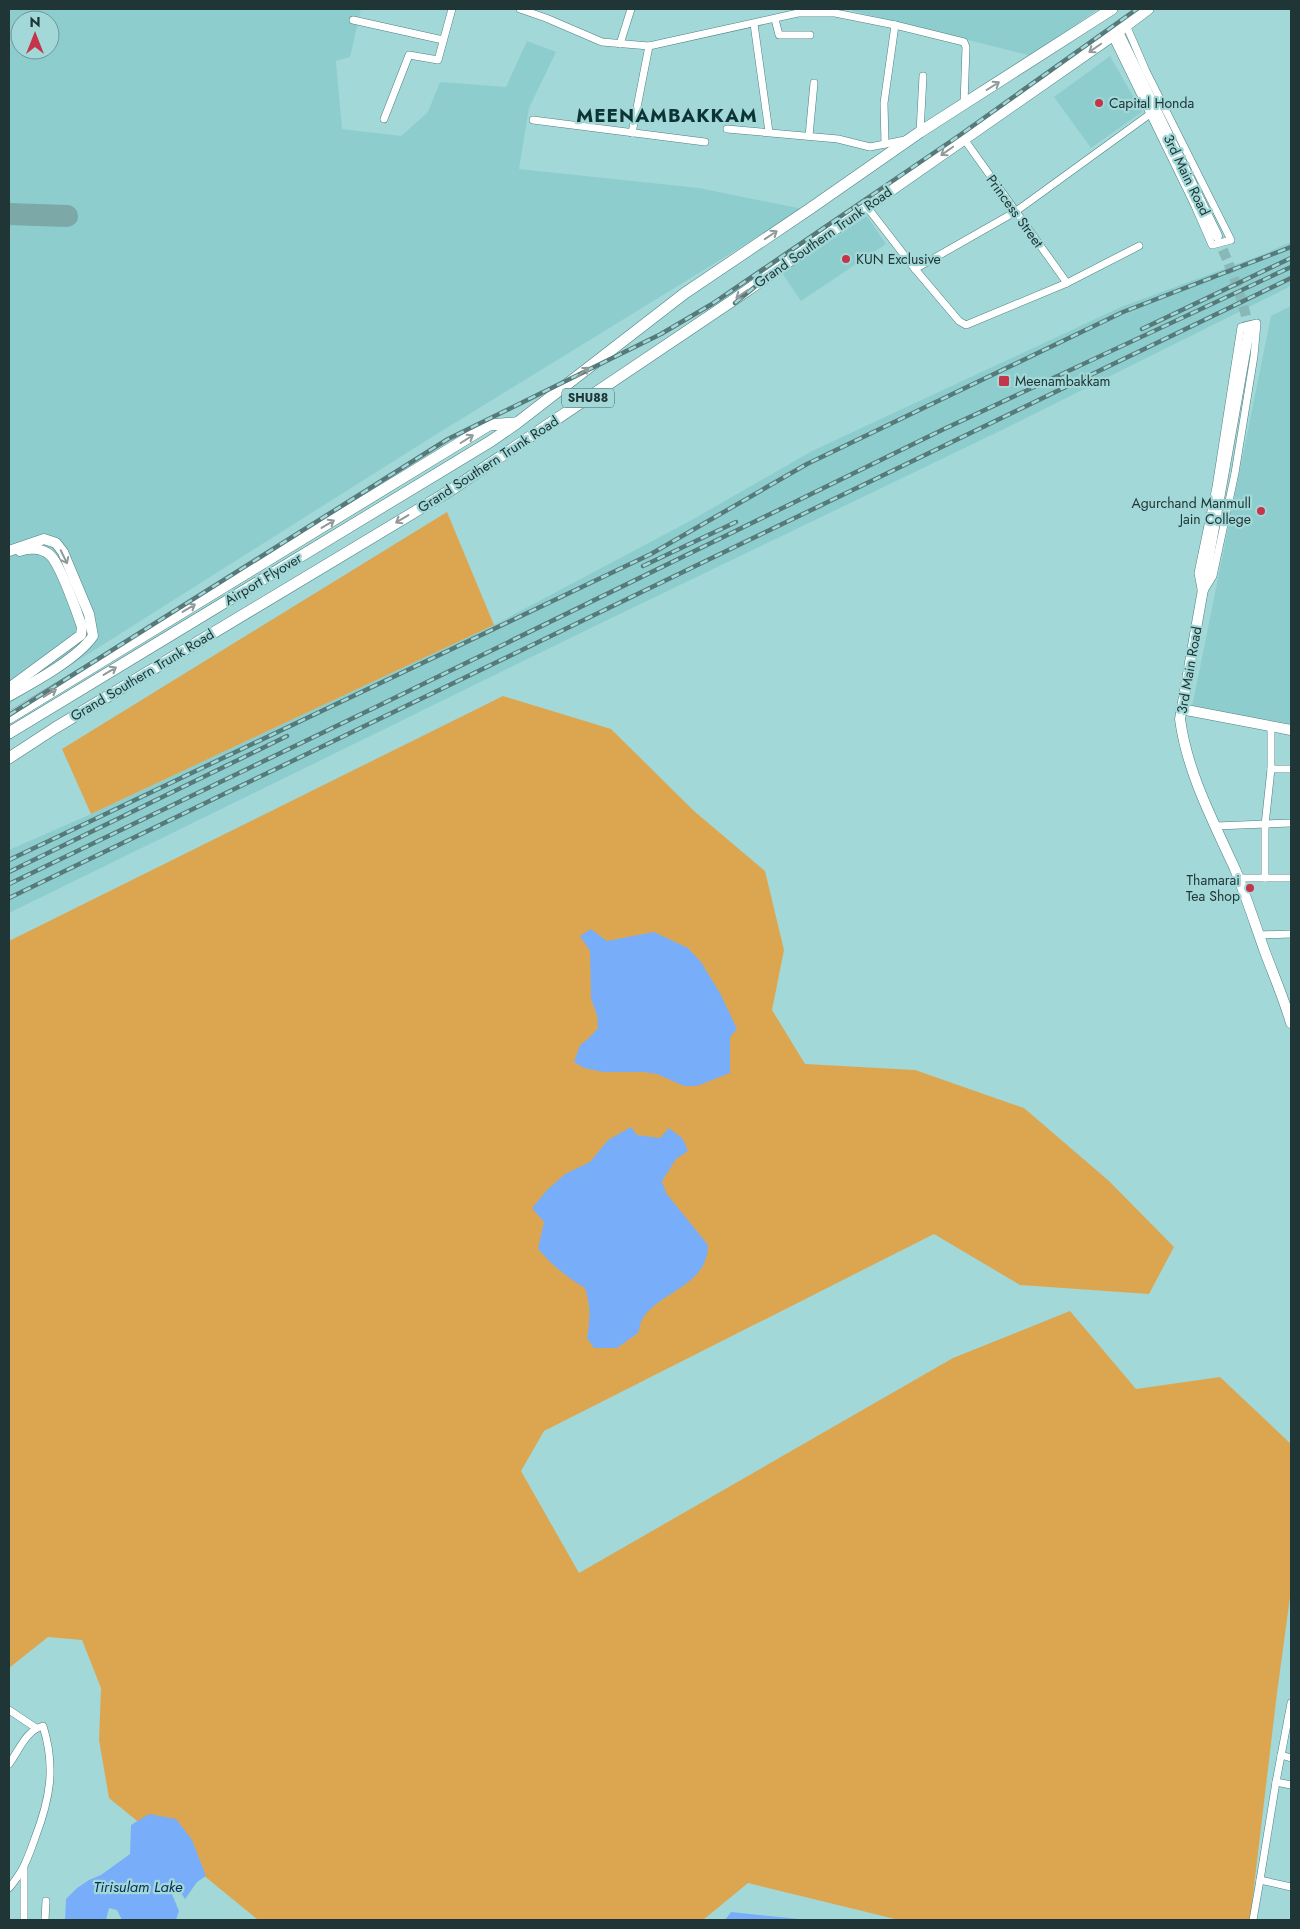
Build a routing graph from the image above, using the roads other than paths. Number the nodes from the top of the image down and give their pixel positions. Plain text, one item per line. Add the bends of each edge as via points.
1 (452, 9) edge
2 (520, 9) edge
3 (631, 9) edge
4 (1112, 9) edge
5 (1148, 9) edge
6 (775, 18) junction
7 (353, 20) dead end
8 (754, 24) junction
9 (895, 25) junction
10 (1119, 31) junction
11 (810, 35) dead end
12 (443, 40) junction
13 (620, 44) junction
14 (649, 46) junction
15 (923, 76) dead end
16 (814, 83) dead end
17 (964, 104) junction
18 (1150, 114) junction
19 (384, 119) dead end
20 (534, 120) dead end
21 (727, 129) dead end
22 (769, 132) junction
23 (920, 132) junction
24 (632, 133) junction
25 (809, 136) junction
26 (964, 139) junction
27 (908, 140) junction
28 (705, 142) dead end
29 (885, 144) junction
30 (867, 206) junction
31 (1015, 212) junction
32 (1217, 236) tunnel mouth
33 (1139, 246) dead end
34 (915, 269) junction
35 (1067, 284) junction
36 (1248, 330) tunnel mouth
37 (517, 423) junction
38 (9, 550) edge
39 (9, 555) edge
40 (1202, 594) junction
41 (9, 688) edge
42 (9, 696) edge
43 (1181, 709) junction
44 (9, 718) edge
45 (1271, 727) junction
46 (1291, 730) edge
47 (9, 733) edge
48 (9, 758) edge
49 (1271, 769) junction
50 (1291, 769) edge
51 (1291, 823) edge
52 (1265, 825) junction
53 (1216, 826) junction
54 (1238, 878) junction
55 (1265, 878) junction
56 (1291, 878) edge
57 (1291, 934) edge
58 (1259, 935) junction
59 (1288, 1002) edge
60 (1291, 1024) edge
61 (1291, 1703) edge
62 (9, 1710) edge
63 (1289, 1727) edge
64 (36, 1728) junction
65 (1281, 1755) junction
66 (1291, 1758) edge
67 (9, 1764) edge
68 (1276, 1782) junction
69 (1291, 1785) edge
70 (24, 1868) junction
71 (12, 1879) edge
72 (1260, 1880) junction
73 (1291, 1887) edge
74 (9, 1888) edge
75 (46, 1901) dead end
76 (24, 1920) edge
77 (44, 1920) edge
78 (1253, 1920) edge

1 - 12 street
2 - 13 street via 602,42
3 - 13 street
17 -> 4 main road, Grand Southern Trunk Road / SHU88
5 - 10 main road, Grand Southern Trunk Road / SHU88
6 - 8 street
6 - 9 street via 798,13 835,13
6 - 11 street via 779,35
7 - 12 street
8 - 14 street
8 - 22 street
9 - 17 street via 964,42
9 - 29 street via 884,103
10 - 18 street
10 - 18 street via 1146,71 1231,240 1212,245
10 -> 26 main road, Grand Southern Trunk Road / SHU88
10 - 32 street, 3rd Main Road
12 - 19 street via 438,60 409,56
13 - 14 street
14 - 24 street
15 - 23 street
16 - 25 street
17 - 23 main road, Grand Southern Trunk Road / SHU88
18 - 31 street
20 - 24 street
21 - 22 street
22 - 25 street
23 - 27 main road, Grand Southern Trunk Road / SHU88
24 - 28 street
25 - 29 street via 870,146
26 -> 30 main road, Grand Southern Trunk Road / SHU88
26 - 31 street, Princess Street
27 - 29 street
37 -> 27 main road, Grand Southern Trunk Road / SHU88 via 685,293
30 - 34 street
30 -> 48 main road, Grand Southern Trunk Road / SHU88 via 451,490
31 - 34 street
31 - 35 street, Princess Street
33 - 35 street
34 - 35 street via 958,321 966,325
36 - 40 street, 3rd Main Road
44 -> 37 main road via 489,426
47 -> 37 main road, Airport Flyover / SHU88
38 -> 42 street via 44,539 56,543 92,623 93,636 82,650
39 - 41 street via 23,549 40,549 51,555 82,627 81,635
40 - 40 street via 1198,573 1216,487 1241,327 1257,323 1233,481 1213,576
40 - 43 street, 3rd Main Road
43 - 45 street
43 - 53 street, 3rd Main Road via 1183,738 1190,762
45 - 46 street
45 - 49 street
49 - 50 street
49 - 52 street
51 - 52 street
52 - 53 street
52 - 55 street
53 - 54 street, 3rd Main Road
54 - 55 street
54 - 58 street, 3rd Main Road
55 - 56 street
57 - 58 street
58 - 59 street, 3rd Main Road
59 - 60 street, 3rd Main Road
61 - 63 street
62 - 64 street
63 - 65 street
64 - 67 street
64 - 70 street via 43,1726 49,1745 50,1788 42,1821
65 - 66 street
65 - 68 street
68 - 69 street
68 - 72 street
70 - 71 street
70 - 76 street
71 - 74 street
72 - 73 street
72 - 78 street
75 - 77 street

